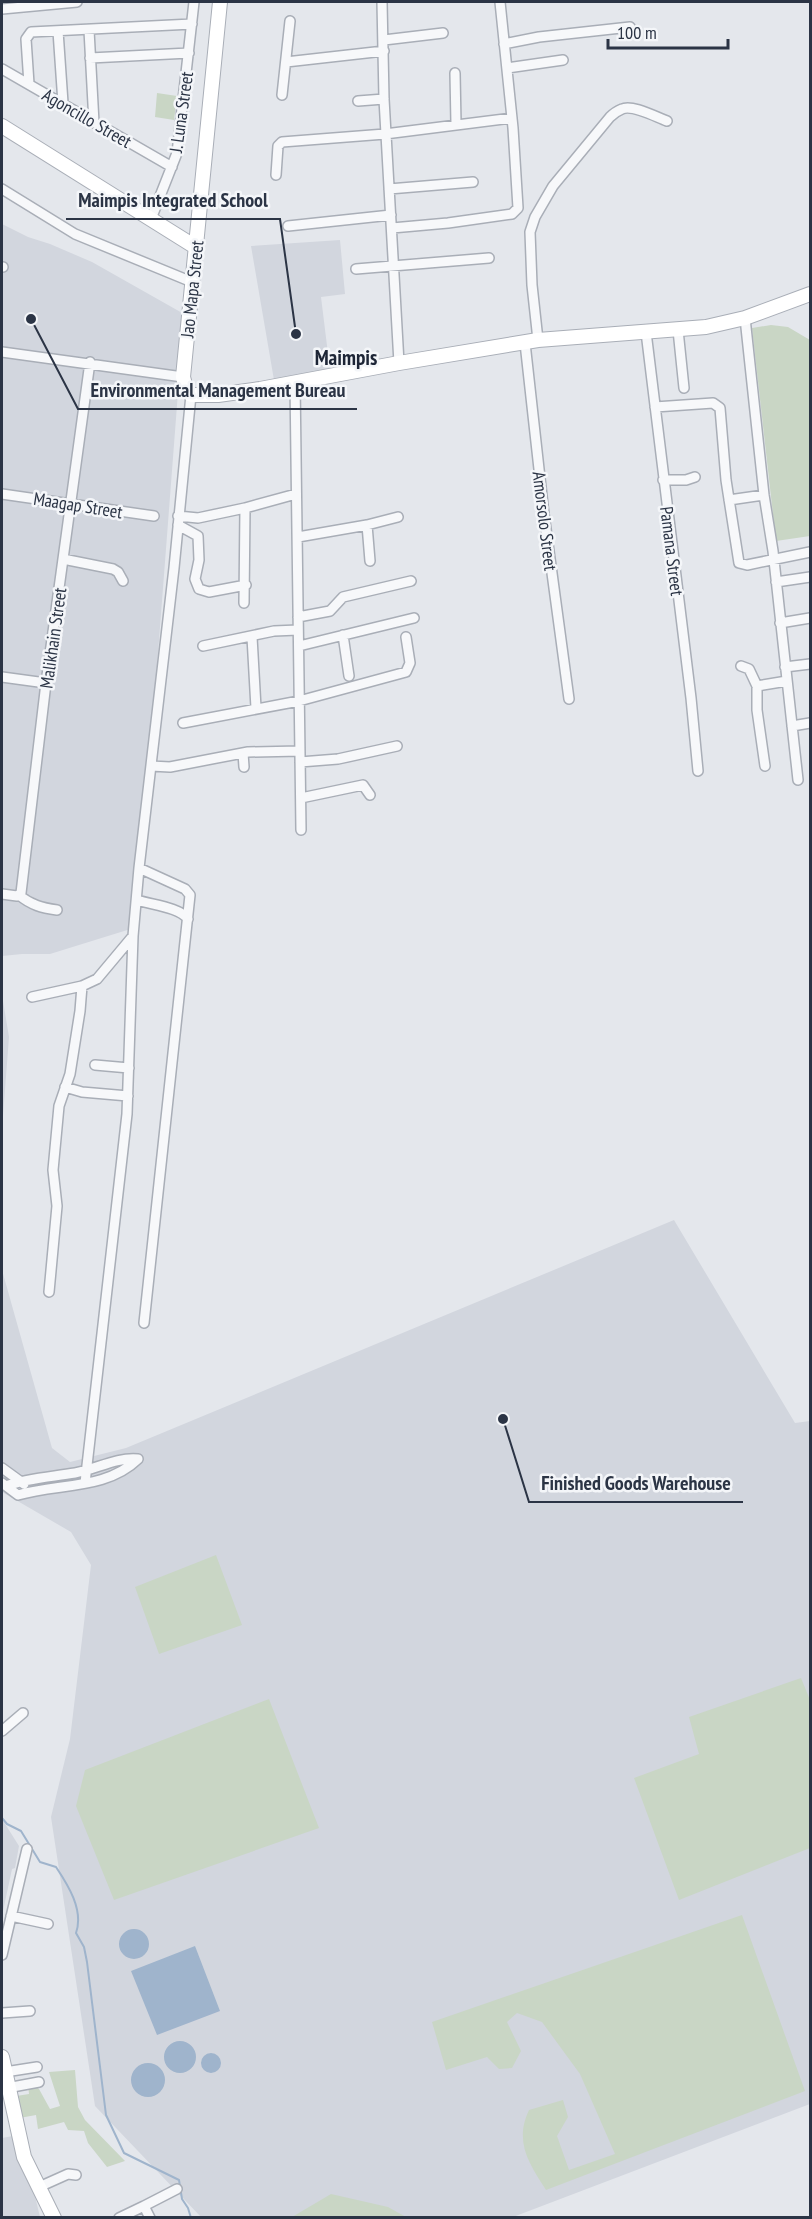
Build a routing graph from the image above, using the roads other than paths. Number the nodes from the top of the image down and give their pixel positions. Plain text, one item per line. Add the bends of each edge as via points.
1 (77, 2) edge
2 (194, 2) edge
3 (220, 2) edge
4 (382, 2) edge
5 (500, 2) edge
6 (2, 9) edge
7 (290, 21) dead end
8 (192, 24) junction
9 (630, 27) dead end
10 (89, 30) junction
11 (58, 31) junction
12 (443, 33) dead end
13 (384, 40) junction
14 (504, 44) junction
15 (384, 51) junction
16 (189, 53) junction
17 (90, 58) junction
18 (563, 60) dead end
19 (286, 62) junction
20 (507, 68) junction
21 (2, 69) edge
22 (454, 73) dead end
23 (29, 84) junction
24 (282, 95) dead end
25 (384, 99) junction
26 (358, 101) dead end
27 (63, 104) junction
28 (512, 118) junction
29 (667, 121) dead end
30 (94, 123) junction
31 (456, 124) junction
32 (2, 126) edge
33 (385, 134) junction
34 (172, 167) junction
35 (276, 176) dead end
36 (473, 182) dead end
37 (2, 189) edge
38 (389, 189) junction
39 (391, 215) junction
40 (151, 219) junction
41 (288, 226) dead end
42 (392, 228) junction
43 (197, 248) junction
44 (489, 258) dead end
45 (395, 267) junction
46 (356, 269) dead end
47 (192, 282) junction
48 (810, 294) edge
49 (745, 318) junction
50 (678, 330) junction
51 (646, 332) junction
52 (532, 341) junction
53 (2, 352) edge
54 (90, 362) junction
55 (399, 363) junction
56 (183, 377) junction
57 (295, 382) junction
58 (684, 388) dead end
59 (191, 395) junction
60 (655, 407) junction
61 (695, 477) dead end
62 (663, 480) junction
63 (2, 494) edge
64 (296, 494) junction
65 (764, 495) junction
66 (729, 500) junction
67 (71, 504) junction
68 (245, 508) junction
69 (154, 516) dead end
70 (398, 517) dead end
71 (178, 520) junction
72 (367, 525) junction
73 (298, 537) junction
74 (810, 552) edge
75 (63, 559) junction
76 (774, 559) junction
77 (370, 561) dead end
78 (810, 577) edge
79 (123, 581) dead end
80 (411, 581) dead end
81 (776, 582) junction
82 (246, 585) junction
83 (244, 603) dead end
84 (298, 617) junction
85 (414, 618) dead end
86 (810, 618) edge
87 (780, 623) junction
88 (298, 630) junction
89 (343, 635) junction
90 (252, 637) junction
91 (406, 637) dead end
92 (203, 646) dead end
93 (299, 646) junction
94 (810, 664) edge
95 (741, 666) dead end
96 (785, 667) junction
97 (349, 676) dead end
98 (2, 677) edge
99 (787, 681) junction
100 (46, 683) junction
101 (757, 686) junction
102 (569, 699) dead end
103 (299, 701) junction
104 (256, 708) junction
105 (183, 723) dead end
106 (810, 723) edge
107 (792, 726) junction
108 (397, 746) dead end
109 (300, 751) junction
110 (243, 753) junction
111 (300, 762) junction
112 (150, 766) junction
113 (765, 766) dead end
114 (244, 767) dead end
115 (698, 771) dead end
116 (798, 780) dead end
117 (370, 795) dead end
118 (301, 798) junction
119 (301, 830) dead end
120 (139, 868) junction
121 (2, 894) edge
122 (20, 895) junction
123 (137, 900) junction
124 (57, 910) dead end
125 (188, 919) junction
126 (133, 936) junction
127 (82, 987) junction
128 (32, 996) dead end
129 (95, 1065) dead end
130 (129, 1068) junction
131 (65, 1087) junction
132 (128, 1096) junction
133 (48, 1292) dead end
134 (144, 1323) dead end
135 (2, 1468) edge
136 (87, 1470) junction
137 (20, 1481) junction
138 (85, 1483) junction
139 (4, 1485) edge
140 (33, 1490) junction
141 (23, 1713) dead end
142 (2, 1731) edge
143 (27, 1849) dead end
144 (11, 1916) junction
145 (48, 1924) dead end
146 (2, 1955) edge
147 (30, 2011) dead end
148 (2, 2013) edge
149 (2, 2057) edge
150 (37, 2067) dead end
151 (5, 2072) junction
152 (39, 2082) dead end
153 (7, 2088) junction
154 (76, 2175) dead end
155 (39, 2187) junction
156 (177, 2189) dead end
157 (144, 2206) junction
158 (124, 2216) edge
159 (54, 2217) edge
160 (150, 2217) edge

1 - 6 street
2 - 8 street, J. Luna Street
3 - 43 street, Jao Mapa Street
4 - 13 street
5 - 14 street
7 - 19 street
8 - 10 street
8 - 16 street, J. Luna Street
9 - 14 street
10 - 11 street
10 - 17 street
11 - 23 street via 27,35
11 - 27 street
12 - 13 street
13 - 15 street
14 - 20 street
15 - 19 street
15 - 25 street
16 - 17 street
16 - 34 street, J. Luna Street
17 - 30 street
18 - 20 street
19 - 24 street
20 - 28 street
21 - 23 street, Agoncillo Street
22 - 31 street
23 - 27 street, Agoncillo Street
25 - 26 street
25 - 33 street
27 - 30 street, Agoncillo Street
28 - 31 street
28 - 42 street via 519,205 515,213
29 - 52 street, Amorsolo Street via 636,109 622,109 610,117 553,186 530,232
30 - 34 street, Agoncillo Street
31 - 33 street
32 - 40 street
33 - 35 street via 282,142 278,146
33 - 38 street
34 - 40 street, J. Luna Street
36 - 38 street
37 - 47 street via 75,234
38 - 39 street
39 - 41 street
39 - 42 street
40 - 43 street
42 - 45 street
43 - 47 street, Jao Mapa Street
44 - 45 street
45 - 46 street
45 - 55 street
47 - 56 street, Jao Mapa Street
48 - 49 street
49 - 50 street
49 - 65 street
50 - 51 street
50 - 58 street
51 - 52 street
51 - 60 street, Pamana Street
52 - 55 street
52 - 102 street, Amorsolo Street via 544,514
53 - 54 street
54 - 56 street
54 - 67 street, Malikhain Street
55 - 57 street
56 - 59 street, Jao Mapa Street
57 - 59 street via 218,395
57 - 64 street
59 - 71 street
60 - 62 street, Pamana Street
60 - 66 street via 717,404
61 - 62 street
62 - 115 street, Pamana Street
63 - 67 street, Maagap Street
64 - 68 street
64 - 73 street
65 - 66 street
65 - 76 street
66 - 76 street via 739,563
67 - 69 street, Maagap Street
67 - 75 street, Malikhain Street
68 - 71 street
68 - 82 street
70 - 72 street
71 - 82 street via 198,536 195,579 200,589 209,592
71 - 112 street
72 - 73 street
72 - 77 street
73 - 84 street
74 - 76 street
75 - 79 street via 113,569
75 - 100 street, Malikhain Street
76 - 81 street
78 - 81 street
80 - 84 street via 343,597 330,611
81 - 87 street
82 - 83 street
84 - 88 street
85 - 89 street
86 - 87 street
87 - 96 street
88 - 90 street
88 - 93 street
89 - 93 street
89 - 97 street
90 - 92 street
90 - 104 street
91 - 103 street via 410,663 406,672
93 - 103 street
94 - 96 street
95 - 101 street via 749,669
96 - 99 street
98 - 100 street
99 - 101 street
99 - 107 street
100 - 122 street, Malikhain Street
101 - 113 street
103 - 104 street
103 - 109 street
104 - 105 street
106 - 107 street
107 - 116 street
108 - 111 street via 338,759
109 - 110 street
109 - 111 street
110 - 112 street via 170,767
110 - 114 street
111 - 118 street
112 - 120 street
117 - 118 street via 363,785
118 - 119 street
120 - 123 street
120 - 125 street via 185,889 189,895
121 - 122 street
122 - 124 street via 35,905
123 - 125 street via 176,909
123 - 126 street
125 - 134 street
126 - 127 street via 97,979
126 - 130 street
127 - 128 street
127 - 131 street
129 - 130 street
130 - 132 street
131 - 132 street
131 - 133 street via 52,1170 57,1206
132 - 136 street
135 - 137 street
136 - 137 street
136 - 138 street
136 - 138 street via 125,1457 138,1459 127,1470
137 - 139 street
137 - 140 street
138 - 140 street
139 - 140 street via 18,1495
141 - 142 street
143 - 144 street
144 - 145 street
144 - 146 street
147 - 148 street
149 - 151 street
150 - 151 street
151 - 153 street
152 - 153 street
153 - 155 street via 24,2157
154 - 155 street via 68,2174
155 - 159 street
156 - 157 street
157 - 158 street
157 - 160 street

